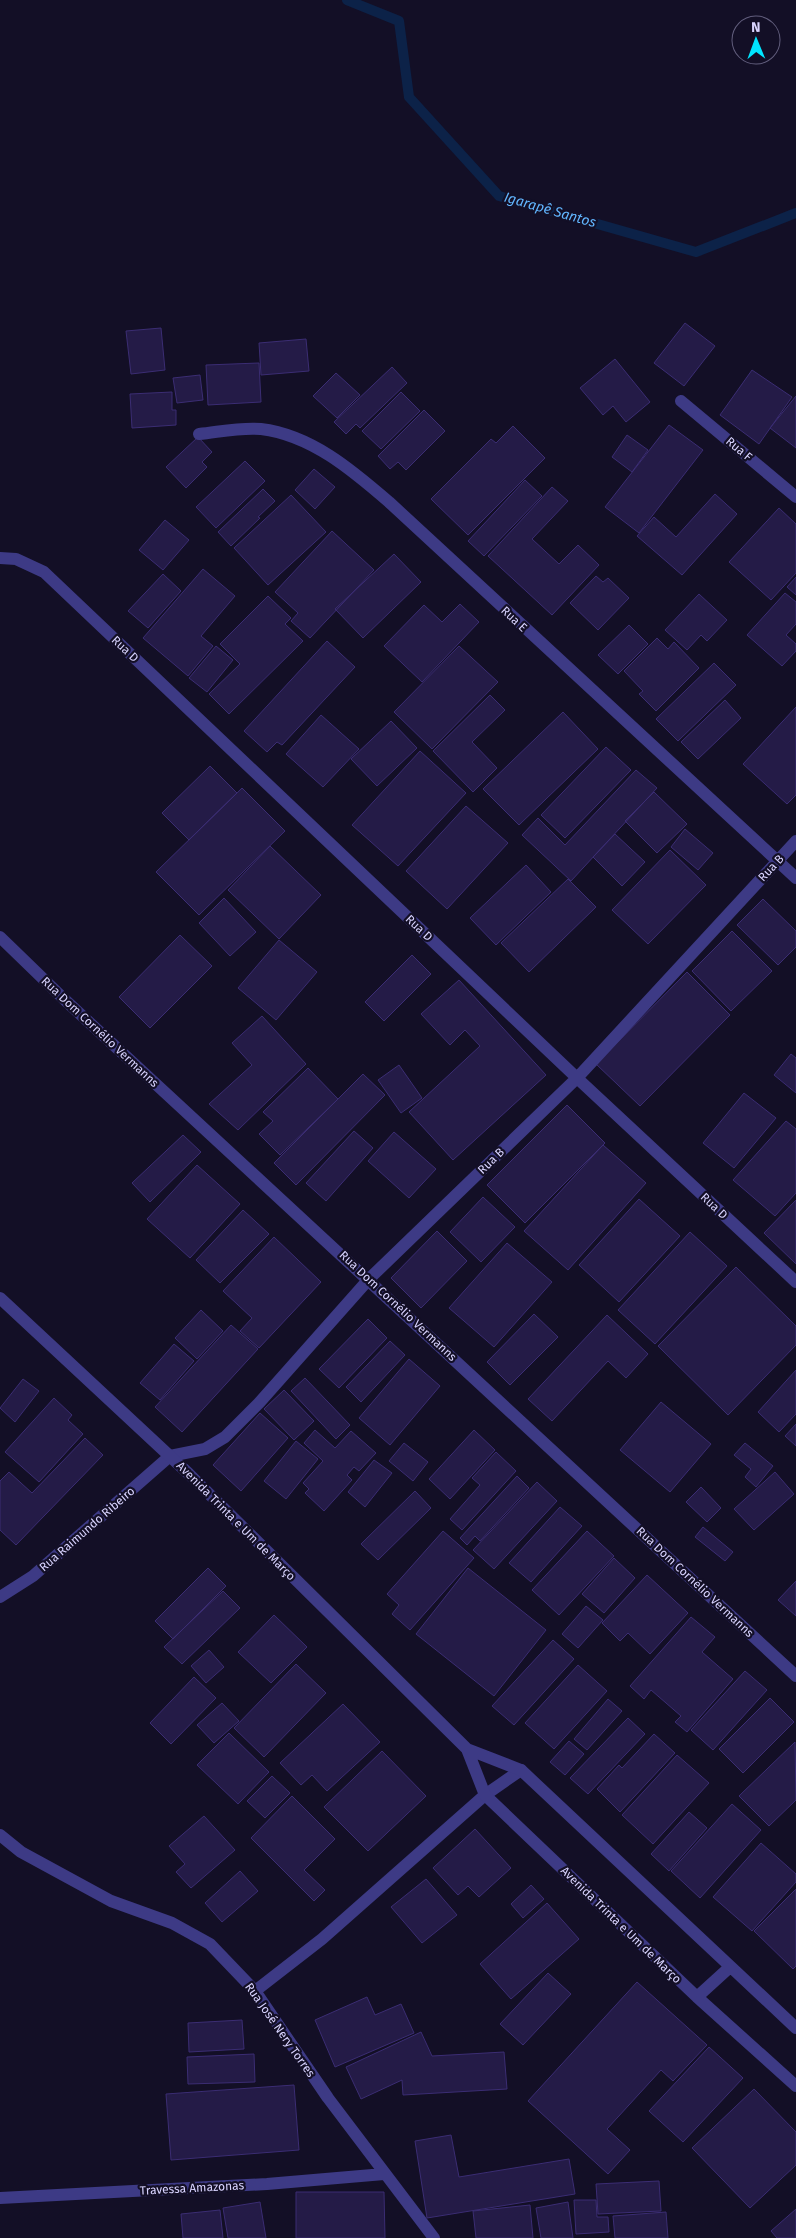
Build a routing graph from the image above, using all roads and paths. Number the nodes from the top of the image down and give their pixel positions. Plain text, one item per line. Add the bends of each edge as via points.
1 (681, 401) dead end
2 (199, 434) dead end
3 (796, 497) edge
4 (0, 558) edge
5 (796, 841) edge
6 (778, 860) junction
7 (796, 878) edge
8 (0, 937) edge
9 (577, 1078) junction
10 (369, 1279) junction
11 (796, 1282) edge
12 (0, 1298) edge
13 (170, 1456) junction
14 (0, 1597) edge
15 (796, 1676) edge
16 (467, 1749) junction
17 (521, 1770) junction
18 (485, 1795) junction
19 (0, 1834) edge
20 (730, 1967) junction
21 (256, 1991) junction
22 (697, 1997) junction
23 (796, 2028) edge
24 (796, 2086) edge
25 (384, 2174) junction
26 (0, 2198) edge
27 (434, 2238) edge

1 - 3 street, Rua F
2 - 6 street, Rua E via 260,429 297,439 356,474
4 - 9 street, Rua D via 16,559 44,572
5 - 6 street, Rua B
6 - 7 street, Rua E
6 - 9 street, Rua B
8 - 10 street, Rua Dom Cornélio Vermanns
9 - 10 street, Rua B
9 - 11 street, Rua D
10 - 13 street, Rua B via 225,1437 204,1449
10 - 15 street, Rua Dom Cornélio Vermanns
12 - 13 street, Avenida Trinta e Um de Março
13 - 14 street, Rua Raimundo Ribeiro via 33,1576
13 - 16 street, Avenida Trinta e Um de Março
16 - 17 street, Avenida Trinta e Um de Março
16 - 18 street, Avenida Trinta e Um de Março
17 - 18 street
17 - 20 street, Avenida Trinta e Um de Março
18 - 21 street via 322,1939
18 - 22 street, Avenida Trinta e Um de Março
19 - 21 street, Rua José Nery Torres via 21,1852 103,1897 172,1923 210,1944
20 - 22 street
20 - 23 street, Avenida Trinta e Um de Março
21 - 25 street, Rua José Nery Torres
22 - 24 street, Avenida Trinta e Um de Março
25 - 26 street, Travessa Amazonas
25 - 27 street, Rua José Nery Torres

